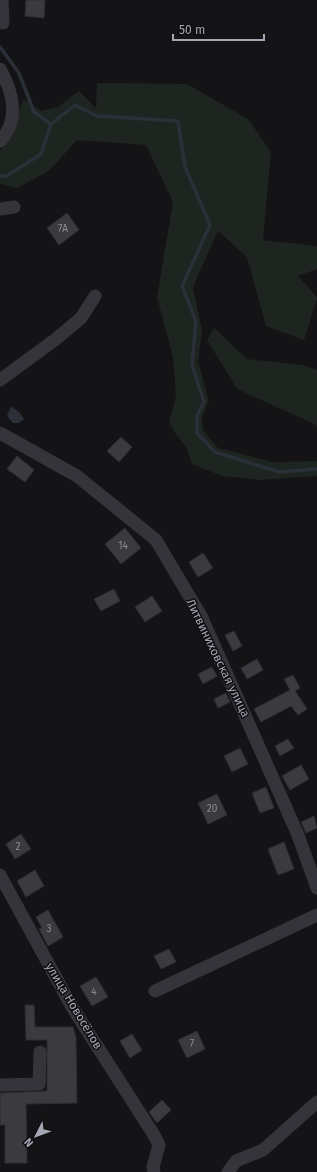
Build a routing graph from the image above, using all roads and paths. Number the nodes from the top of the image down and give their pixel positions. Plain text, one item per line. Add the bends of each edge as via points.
1 (2, 0) edge
2 (3, 23) dead end
3 (0, 69) edge
4 (0, 141) edge
5 (14, 207) dead end
6 (0, 209) edge
7 (95, 296) dead end
8 (0, 380) edge
9 (0, 433) edge
10 (0, 875) edge
11 (317, 888) edge
12 (317, 915) edge
13 (155, 991) dead end
14 (40, 1052) dead end
15 (0, 1085) edge
16 (317, 1102) edge
17 (154, 1172) edge
18 (228, 1172) edge

1 - 2 street
3 - 4 street via 9,84 14,115
5 - 6 street
7 - 8 street via 81,318
9 - 11 street, Литвиниховская улица via 76,476 156,540 201,616 298,835
10 - 17 street, улица Новосёлов via 72,1007 154,1134 159,1145
12 - 13 street
14 - 15 street via 39,1084
16 - 18 street via 263,1150 236,1161

